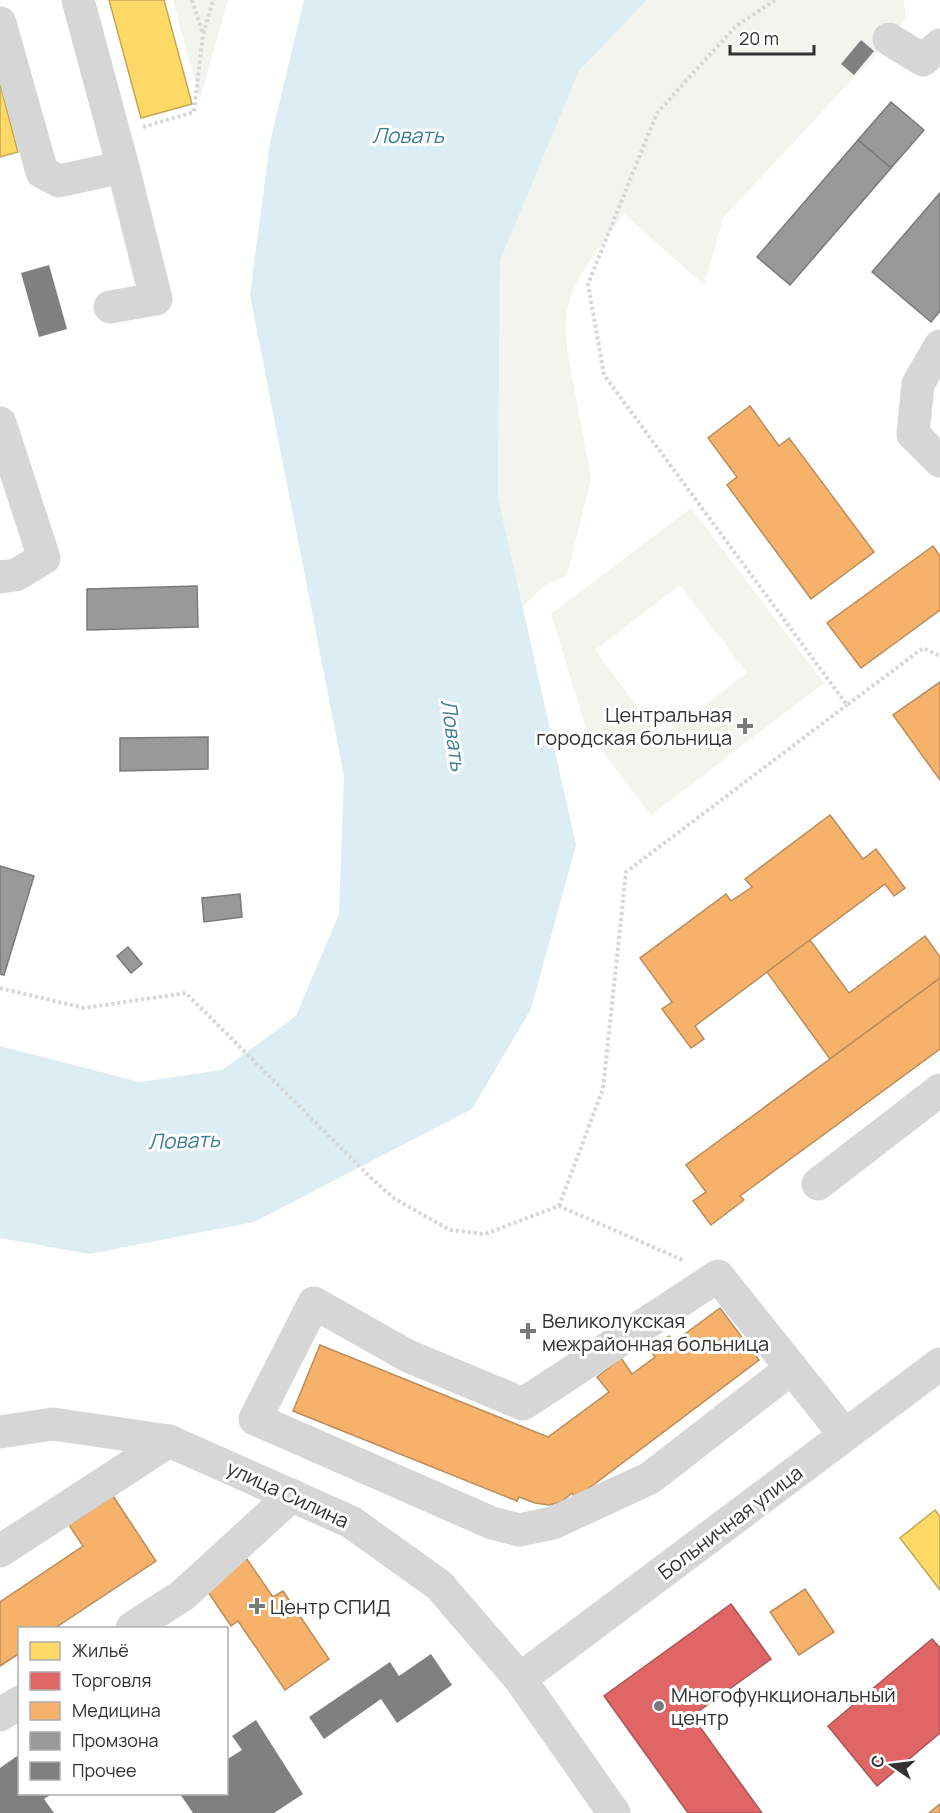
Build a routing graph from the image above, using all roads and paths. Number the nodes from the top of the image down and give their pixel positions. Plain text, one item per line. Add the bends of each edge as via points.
1 (78, 0) edge
2 (192, 0) edge
3 (213, 0) edge
4 (775, 0) edge
5 (0, 23) edge
6 (203, 35) junction
7 (889, 39) dead end
8 (940, 45) edge
9 (115, 136) junction
10 (123, 167) junction
11 (110, 307) dead end
12 (940, 346) edge
13 (0, 423) edge
14 (940, 461) edge
15 (0, 577) edge
16 (940, 656) edge
17 (847, 705) junction
18 (0, 988) edge
19 (940, 1090) edge
20 (818, 1184) dead end
21 (559, 1206) junction
22 (718, 1276) junction
23 (940, 1364) edge
24 (792, 1368) junction
25 (0, 1432) edge
26 (845, 1435) junction
27 (169, 1441) junction
28 (292, 1495) junction
29 (0, 1551) edge
30 (135, 1627) edge
31 (520, 1680) junction
32 (18, 1703) edge
33 (0, 1715) edge
34 (614, 1813) edge

1 - 9 street
2 - 6 path
3 - 6 path
4 - 17 path via 736,26 657,113 588,284 604,375
5 - 10 street via 42,172 59,181
6 - 9 path via 194,112
7 - 8 street via 923,60
9 - 10 street
10 - 11 street via 156,299
12 - 14 street via 918,384 913,434
13 - 15 street via 44,558 16,575
16 - 17 path via 923,648
17 - 21 path via 626,872 603,1089
18 - 21 path via 84,1008 186,993 395,1199 450,1230 484,1234
19 - 20 street
21 - 22 path
22 - 24 street
22 - 24 street via 523,1404 408,1356 314,1303 255,1419 492,1523 519,1530 553,1523 650,1478
23 - 26 street, Больничная улица
24 - 26 street
25 - 27 street, улица Силина via 53,1424
26 - 31 street, Больничная улица
27 - 28 street, улица Силина
27 - 29 street
28 - 30 street via 183,1595
28 - 31 street, улица Силина via 351,1522 439,1585
31 - 34 street, улица Силина
32 - 33 street

